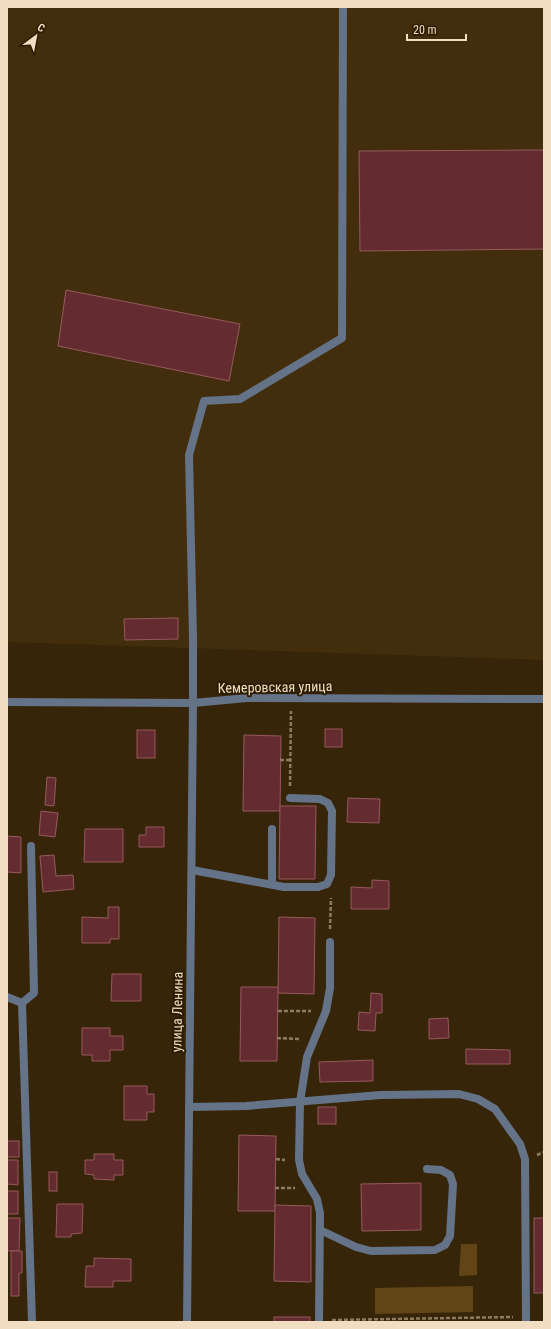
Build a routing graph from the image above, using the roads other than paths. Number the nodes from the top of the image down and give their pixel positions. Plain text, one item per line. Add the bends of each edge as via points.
1 (343, 7) edge
2 (544, 699) edge
3 (7, 702) edge
4 (193, 703) junction
5 (290, 798) road end
6 (272, 829) dead end
7 (31, 846) dead end
8 (192, 870) junction
9 (272, 884) junction
10 (330, 942) road end
11 (7, 997) edge
12 (22, 1003) junction
13 (300, 1102) junction
14 (189, 1107) junction
15 (427, 1169) dead end
16 (320, 1230) junction
17 (319, 1321) edge
18 (32, 1322) edge
19 (187, 1322) edge
20 (526, 1322) edge

1 - 4 street, улица Ленина via 342,338 240,399 204,401 189,455
2 - 4 street, Кемеровская улица via 247,698
3 - 4 street, Кемеровская улица
4 - 8 street, улица Ленина
5 - 9 street via 320,799 328,803 332,811 331,875 327,884 318,887 284,887
6 - 9 street
7 - 12 street via 34,993
8 - 9 street
8 - 14 street, улица Ленина
10 - 13 street via 330,988 326,1011 307,1057
11 - 12 street
12 - 18 street
13 - 14 street
13 - 16 street via 299,1160 302,1174 316,1199 320,1213
13 - 20 street via 381,1095 459,1094 478,1099 495,1109 520,1144 525,1159
14 - 19 street, улица Ленина
15 - 16 street via 441,1170 450,1175 454,1184 450,1236 445,1245 435,1250 371,1251 356,1247
16 - 17 street

